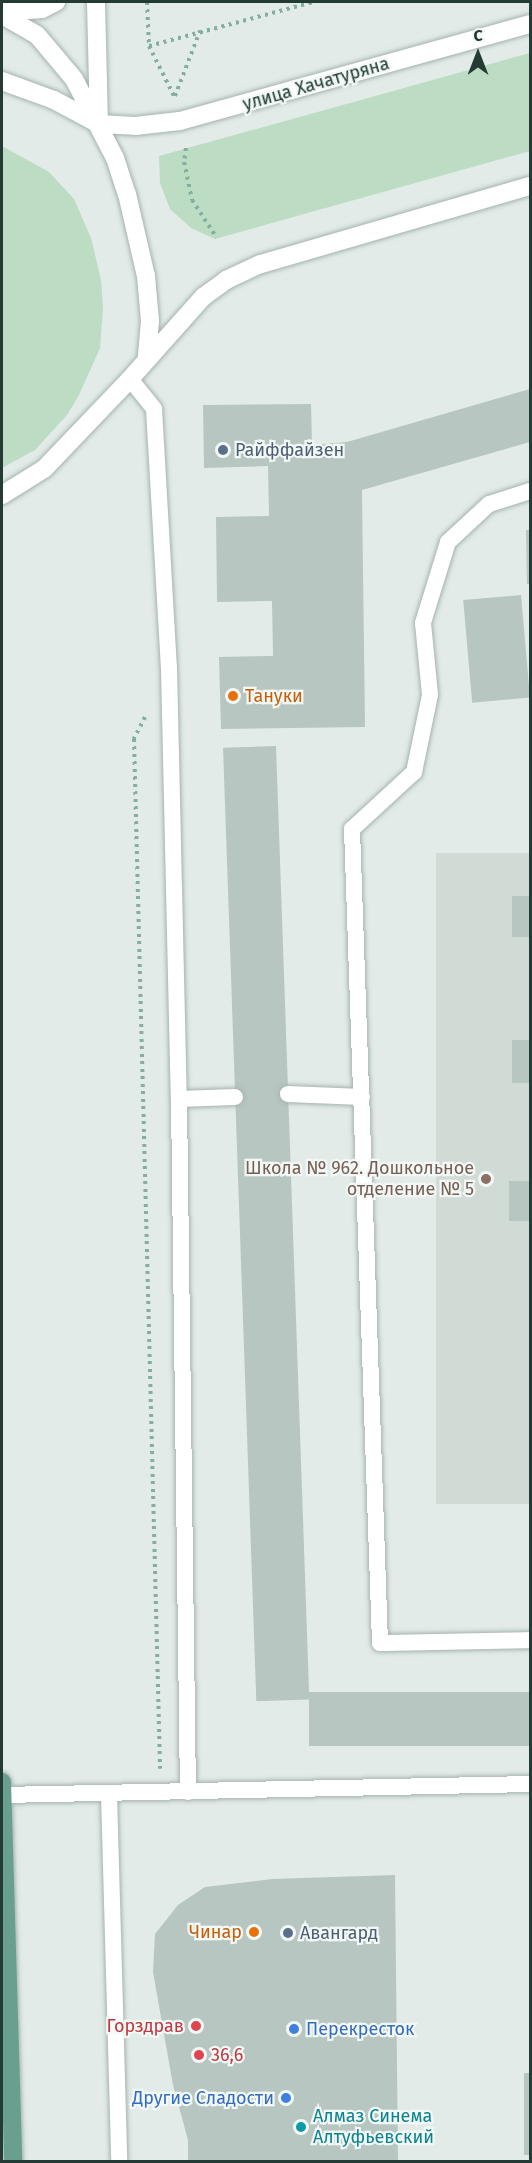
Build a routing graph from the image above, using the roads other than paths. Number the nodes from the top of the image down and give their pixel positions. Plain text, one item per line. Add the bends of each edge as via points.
1 (56, 2) edge
2 (96, 2) edge
3 (2, 9) edge
4 (2, 15) edge
5 (531, 24) edge
6 (2, 81) edge
7 (99, 124) junction
8 (531, 186) edge
9 (147, 359) junction
10 (130, 379) junction
11 (531, 491) edge
12 (2, 495) edge
13 (288, 1094) dead end
14 (235, 1097) dead end
15 (362, 1098) junction
16 (179, 1099) junction
17 (531, 1640) edge
18 (2, 1782) edge
19 (531, 1784) edge
20 (188, 1792) junction
21 (109, 1794) junction
22 (2, 1795) edge
23 (13, 2162) edge
24 (118, 2162) edge

1 - 3 main road via 42,9
2 - 7 main road
4 - 7 main road via 37,35 74,79
5 - 7 main road, улица Хачатуряна via 180,121 135,126
6 - 7 main road via 54,100
7 - 9 main road via 127,194 146,276 150,321
8 - 9 main road via 261,264 226,280 203,297
9 - 10 main road
10 - 12 main road via 44,469
10 - 16 lane via 154,410 169,668
11 - 15 lane via 489,504 448,542 423,622 430,695 414,772 352,829
13 - 15 lane
14 - 16 lane
15 - 17 lane via 380,1644
16 - 20 lane
18 - 22 main road
19 - 20 lane
20 - 21 lane
21 - 22 lane
21 - 24 lane
22 - 23 main road

